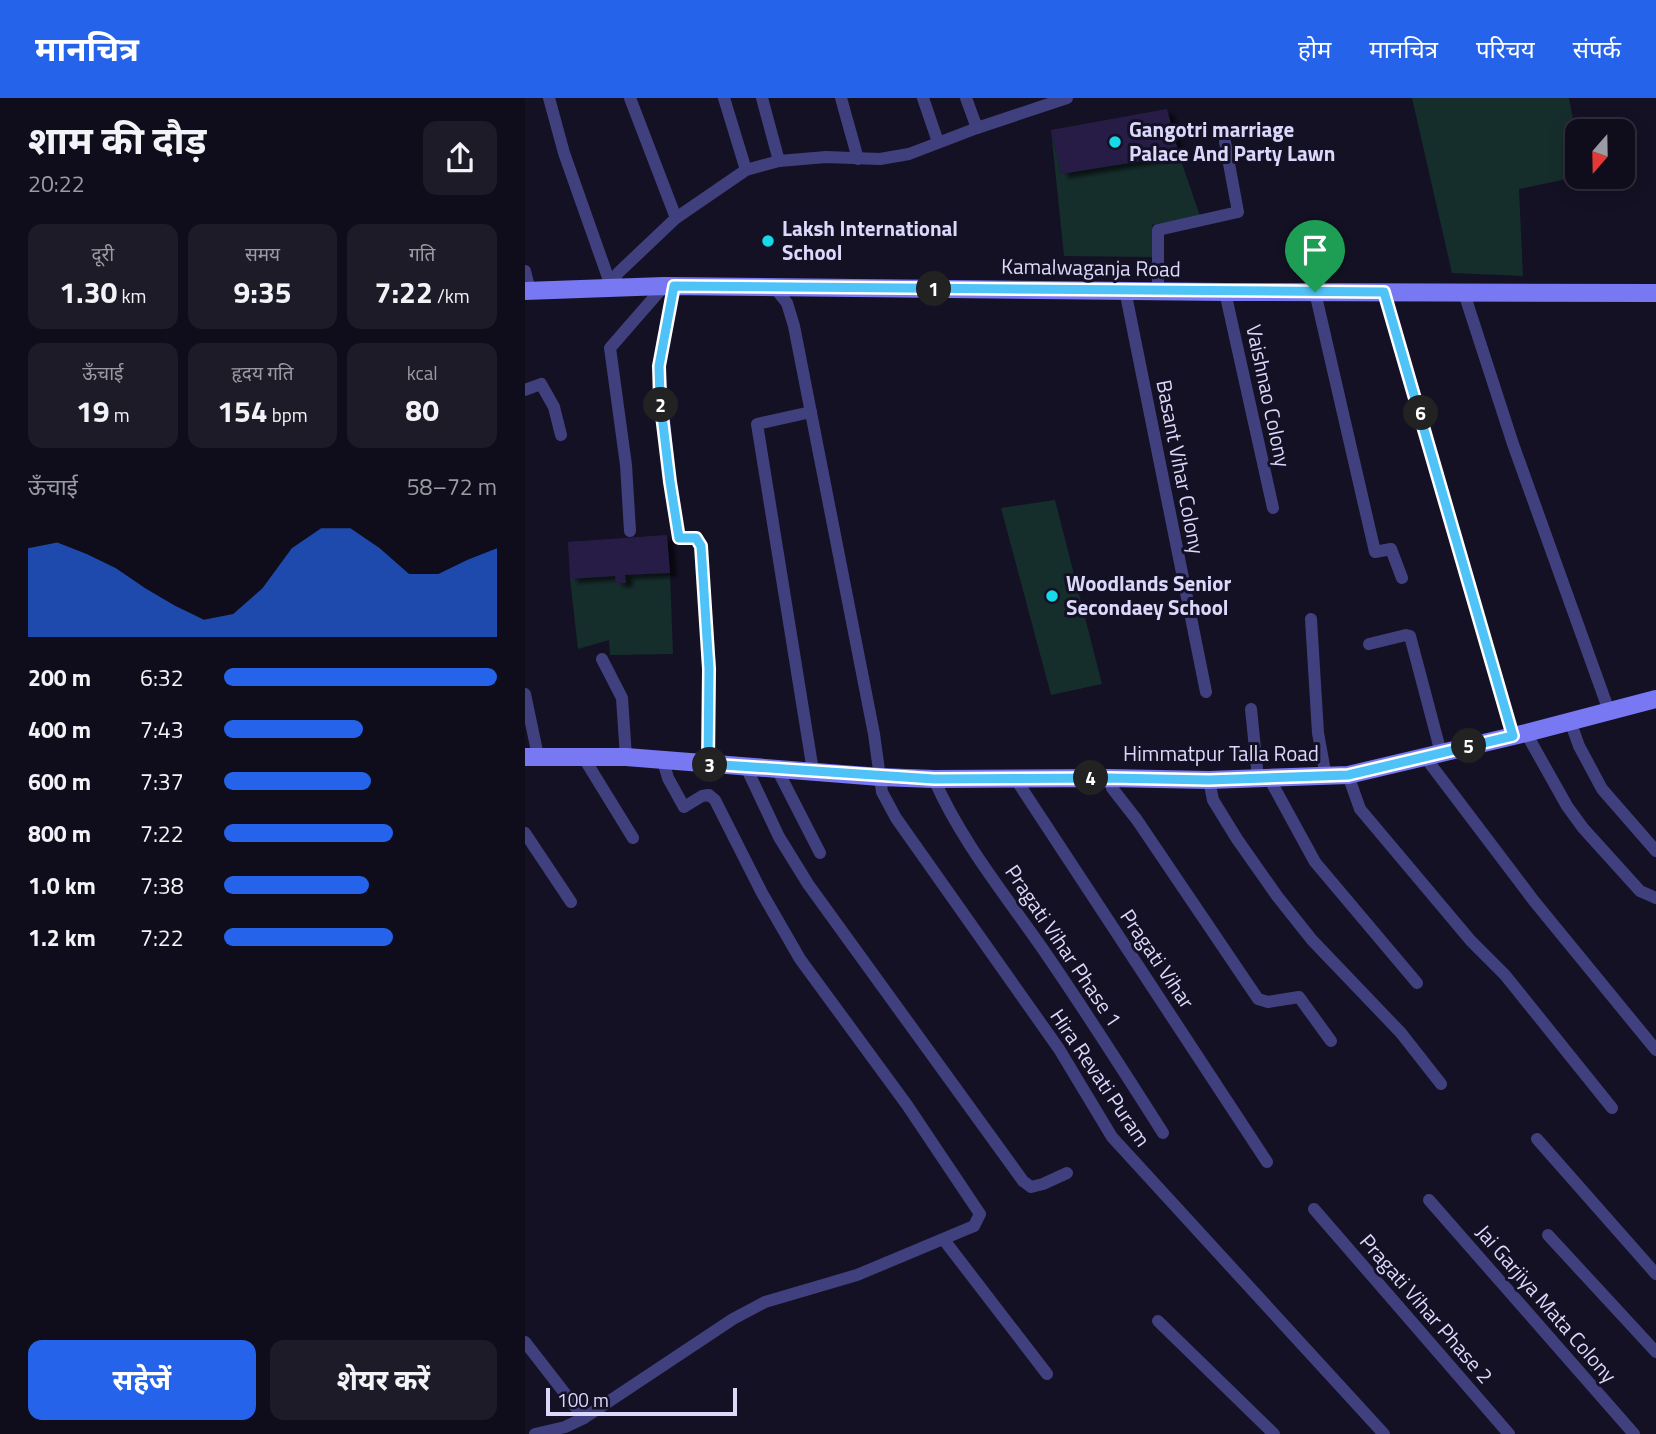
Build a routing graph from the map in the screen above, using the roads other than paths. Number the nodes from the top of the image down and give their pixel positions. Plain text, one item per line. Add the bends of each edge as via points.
1 (549, 98) edge
2 (630, 98) edge
3 (724, 98) edge
4 (762, 98) edge
5 (841, 98) edge
6 (923, 98) edge
7 (966, 98) edge
8 (1067, 98) edge
9 (1034, 103) edge
10 (977, 128) junction
11 (938, 142) junction
12 (1225, 142) dead end
13 (858, 159) junction
14 (779, 161) junction
15 (747, 170) junction
16 (676, 218) junction
17 (525, 271) edge
18 (611, 286) junction
19 (669, 286) junction
20 (774, 287) junction
21 (1125, 290) junction
22 (527, 291) edge
23 (1158, 292) junction
24 (1225, 292) junction
25 (1315, 292) junction
26 (1384, 292) junction
27 (1464, 293) junction
28 (1656, 293) edge
29 (525, 390) edge
30 (811, 412) junction
31 (561, 435) dead end
32 (1273, 508) dead end
33 (630, 531) dead end
34 (1402, 578) dead end
35 (1311, 620) dead end
36 (1369, 644) dead end
37 (602, 659) dead end
38 (1206, 692) dead end
39 (525, 694) edge
40 (1656, 698) edge
41 (1251, 709) dead end
42 (1609, 711) junction
43 (1570, 721) junction
44 (1520, 734) junction
45 (582, 755) junction
46 (1433, 755) junction
47 (532, 756) edge
48 (626, 757) junction
49 (663, 761) junction
50 (708, 764) junction
51 (746, 767) junction
52 (777, 769) junction
53 (813, 771) junction
54 (1348, 775) junction
55 (880, 777) junction
56 (1326, 777) junction
57 (1015, 778) junction
58 (1109, 778) junction
59 (1264, 778) junction
60 (934, 779) junction
61 (1209, 780) junction
62 (525, 833) edge
63 (633, 838) dead end
64 (1656, 851) edge
65 (821, 853) dead end
66 (1656, 898) edge
67 (571, 902) dead end
68 (1417, 984) dead end
69 (1331, 1041) dead end
70 (1656, 1050) edge
71 (1441, 1084) dead end
72 (1612, 1108) dead end
73 (1163, 1133) dead end
74 (1537, 1139) dead end
75 (1267, 1162) dead end
76 (1066, 1173) dead end
77 (1429, 1200) dead end
78 (1314, 1209) dead end
79 (1548, 1235) dead end
80 (944, 1240) junction
81 (1656, 1274) edge
82 (1158, 1321) dead end
83 (525, 1342) edge
84 (1656, 1352) edge
85 (1047, 1374) dead end
86 (584, 1418) junction
87 (535, 1434) edge
88 (1274, 1434) edge
89 (1384, 1434) edge
90 (1509, 1434) edge
91 (1634, 1434) edge

1 - 18 street
2 - 16 street
3 - 15 street
4 - 14 street
5 - 13 street
6 - 11 street
7 - 10 street
8 - 9 street
9 - 10 street
10 - 11 street
11 - 13 street via 909,154
12 - 23 street via 1238,212 1158,230
13 - 14 street
14 - 15 street
15 - 16 street
16 - 18 street via 618,273
17 - 22 street
18 - 19 main road, Kamalwaganja Road
18 - 22 main road, Kamalwaganja Road
19 - 20 main road, Kamalwaganja Road
19 - 33 street via 610,348
19 - 50 street via 659,366 660,399 679,538 696,538 701,546 709,669
20 - 21 main road, Kamalwaganja Road
20 - 30 street, Hira Revati Puram via 787,303 794,326
21 - 23 main road, Kamalwaganja Road
21 - 38 street, Basant Vihar Colony
23 - 24 main road, Kamalwaganja Road
24 - 25 main road, Kamalwaganja Road
24 - 32 street, Vaishnao Colony
25 - 26 main road, Kamalwaganja Road
25 - 34 street via 1375,552 1391,549
26 - 27 main road, Kamalwaganja Road
26 - 44 street
27 - 28 main road, Kamalwaganja Road
27 - 42 street
29 - 31 street via 541,384 554,407
30 - 53 street via 757,424
30 - 55 street, Hira Revati Puram
35 - 56 street via 1318,733
36 - 46 street via 1410,636
37 - 48 street via 622,698
39 - 47 street
40 - 42 main road, Himmatpur Talla Road
41 - 59 street
42 - 43 main road, Himmatpur Talla Road
43 - 44 main road, Himmatpur Talla Road
43 - 64 street via 1602,789
44 - 46 main road, Himmatpur Talla Road
44 - 66 street via 1583,828 1640,891
45 - 47 main road, Himmatpur Talla Road
45 - 48 main road, Himmatpur Talla Road
45 - 63 street
46 - 54 main road, Himmatpur Talla Road
46 - 70 street via 1542,911
48 - 49 main road, Himmatpur Talla Road
49 - 50 main road, Himmatpur Talla Road
49 - 80 street via 684,807 702,796 715,800 800,960 980,1214 974,1226
50 - 51 main road, Himmatpur Talla Road
51 - 52 main road, Himmatpur Talla Road
51 - 76 street via 779,837 808,884 1023,1181 1031,1187
52 - 53 main road, Himmatpur Talla Road
52 - 65 street
53 - 55 main road, Himmatpur Talla Road
54 - 56 main road, Himmatpur Talla Road
54 - 72 street via 1360,809 1505,975
55 - 60 main road, Himmatpur Talla Road
55 - 89 street, Hira Revati Puram via 882,792 896,818 1059,1049 1112,1137
56 - 59 main road, Himmatpur Talla Road
57 - 58 main road, Himmatpur Talla Road
57 - 60 main road, Himmatpur Talla Road
57 - 75 street, Pragati Vihar
58 - 61 main road, Himmatpur Talla Road
58 - 69 street via 1258,999 1299,997
59 - 61 main road, Himmatpur Talla Road
59 - 68 street via 1315,862
60 - 73 street, Pragati Vihar Phase 1 via 970,843
61 - 71 street via 1213,800 1277,896
62 - 67 street
74 - 81 street
77 - 91 street, Jai Garjiya Mata Colony
78 - 90 street, Pragati Vihar Phase 2
79 - 84 street
80 - 85 street
80 - 86 street via 857,1275 765,1302
82 - 88 street
83 - 86 street
86 - 87 street

